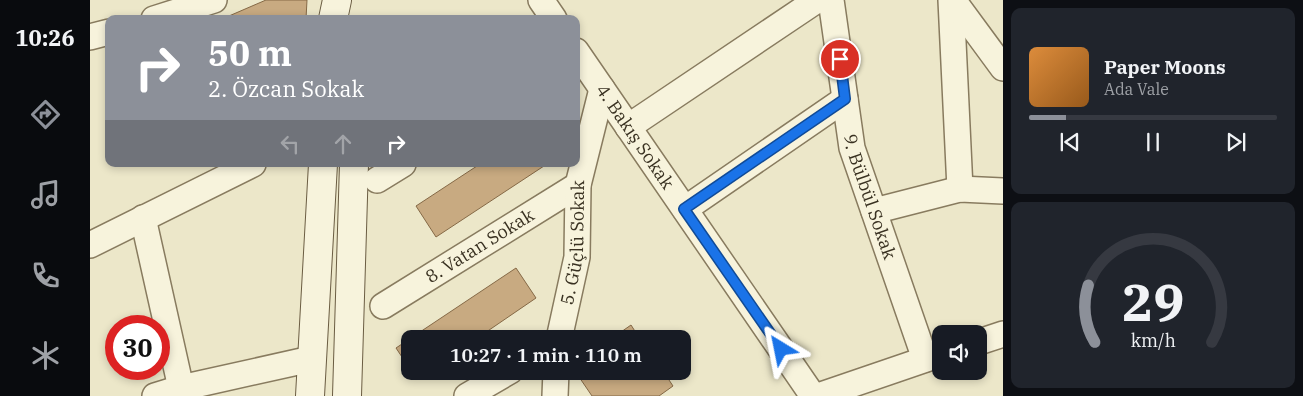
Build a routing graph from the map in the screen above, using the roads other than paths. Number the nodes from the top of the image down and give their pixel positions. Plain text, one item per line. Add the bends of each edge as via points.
1 (337, 0) edge
2 (347, 0) edge
3 (541, 0) edge
4 (818, 0) edge
5 (831, 0) edge
6 (952, 0) edge
7 (209, 6) edge
8 (171, 15) edge
9 (334, 15) edge
10 (348, 15) edge
11 (551, 15) edge
12 (105, 33) edge
13 (90, 37) edge
14 (580, 59) edge
15 (1003, 68) edge
16 (602, 89) junction
17 (845, 99) junction
18 (628, 127) junction
19 (247, 167) edge
20 (317, 167) edge
21 (354, 167) edge
22 (398, 167) edge
23 (377, 180) dead end
24 (578, 185) junction
25 (960, 189) junction
26 (1003, 191) edge
27 (684, 209) junction
28 (874, 210) junction
29 (143, 218) junction
30 (90, 245) edge
31 (382, 306) dead end
32 (561, 330) edge
33 (1003, 334) edge
34 (987, 339) edge
35 (932, 354) edge
36 (932, 356) edge
37 (311, 359) junction
38 (495, 380) edge
39 (556, 380) edge
40 (181, 388) junction
41 (154, 396) edge
42 (310, 396) edge
43 (347, 396) edge
44 (467, 396) edge
45 (555, 396) edge
46 (813, 396) edge
47 (818, 396) edge

1 - 9 main road
2 - 10 main road
3 - 11 street
4 - 18 street
5 - 17 street, 9. Bülbül Sokak
6 - 15 street
6 - 25 street
7 - 8 street
12 - 13 street
14 - 16 street, 4. Bakış Sokak
16 - 18 street, 4. Bakış Sokak
16 - 24 street, 5. Güçlü Sokak
17 - 27 street
17 - 28 street, 9. Bülbül Sokak via 852,148
18 - 27 street, 4. Bakış Sokak
19 - 29 street
20 - 37 main road
21 - 43 main road
22 - 23 street
24 - 31 street, 8. Vatan Sokak
24 - 32 street, 5. Güçlü Sokak via 577,257
25 - 26 street
25 - 28 street
27 - 46 street, 4. Bakış Sokak
28 - 35 street, 9. Bülbül Sokak
29 - 30 street
29 - 40 street
33 - 34 street
36 - 47 street
37 - 40 street
37 - 42 main road
38 - 44 street
39 - 45 street
40 - 41 street

